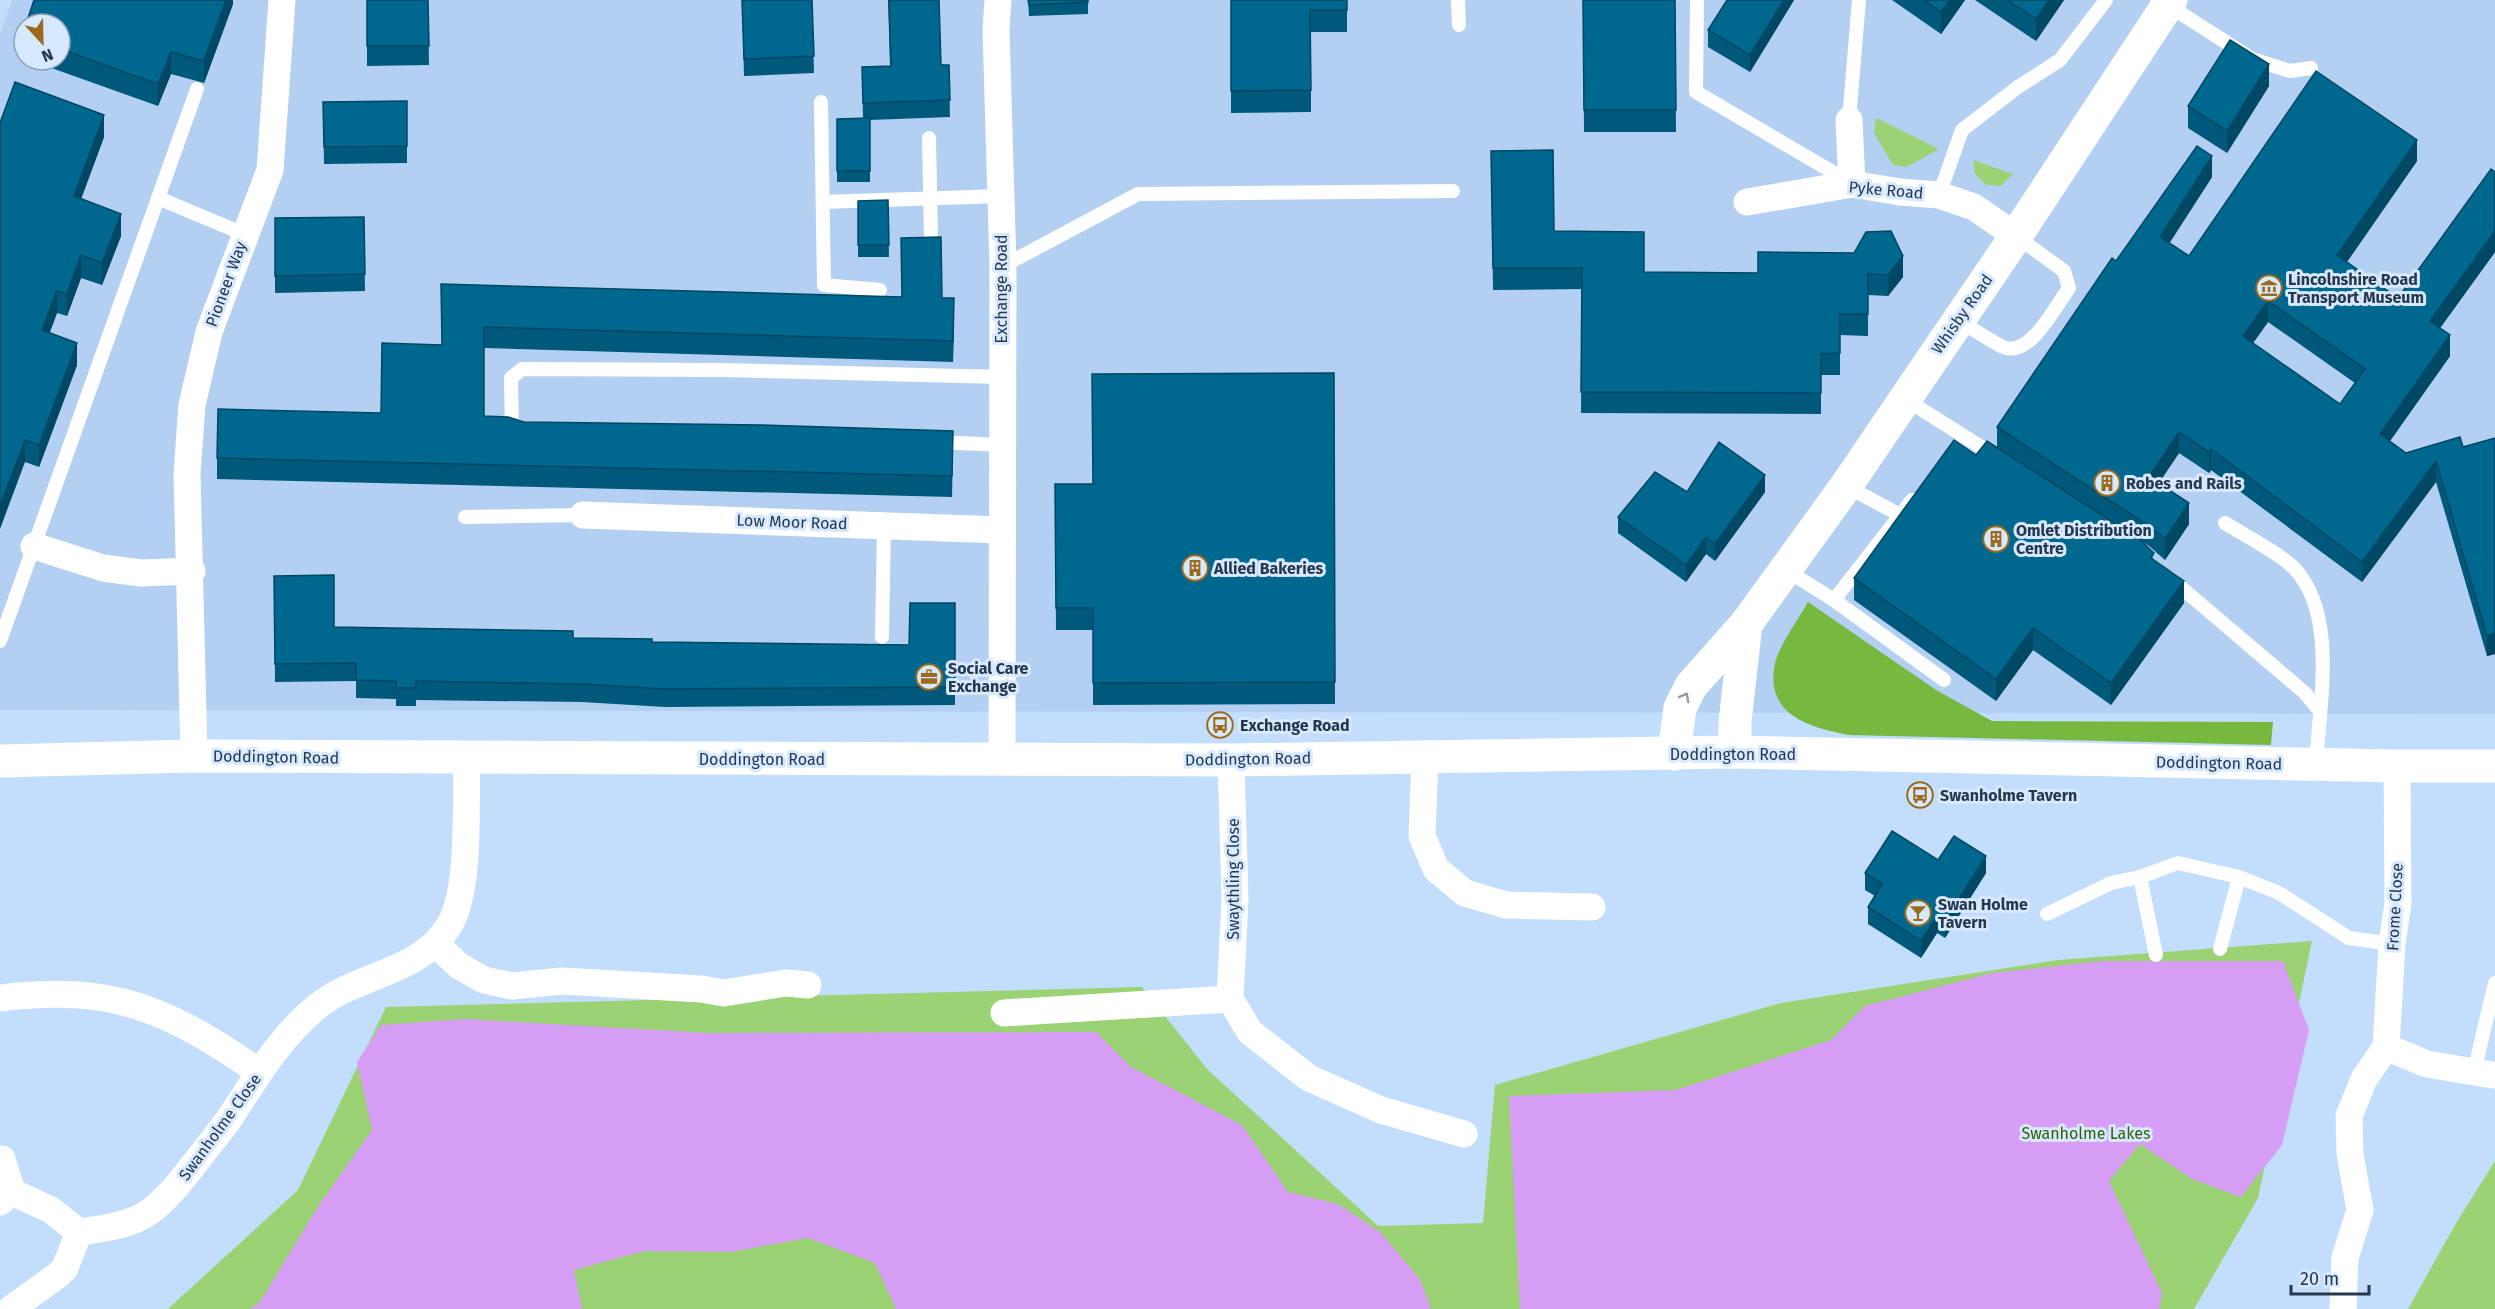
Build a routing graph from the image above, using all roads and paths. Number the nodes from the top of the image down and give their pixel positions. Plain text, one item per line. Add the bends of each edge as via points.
1 (282, 0) edge
2 (998, 0) edge
3 (1458, 0) edge
4 (1697, 0) edge
5 (1859, 0) edge
6 (2106, 0) edge
7 (2169, 2) edge
8 (1459, 25) dead end
9 (2311, 68) dead end
10 (196, 89) dead end
11 (821, 102) dead end
12 (1849, 120) joint
13 (929, 138) dead end
14 (1852, 184) junction
15 (1453, 191) dead end
16 (1939, 195) junction
17 (1000, 196) junction
18 (158, 198) junction
19 (931, 198) junction
20 (823, 202) junction
21 (1747, 202) dead end
22 (244, 234) junction
23 (931, 236) edge
24 (2016, 236) junction
25 (1002, 266) junction
26 (880, 290) dead end
27 (1957, 321) junction
28 (1001, 377) junction
29 (1904, 398) junction
30 (535, 434) edge
31 (921, 442) edge
32 (1001, 445) junction
33 (2010, 466) edge
34 (1846, 486) junction
35 (1921, 489) edge
36 (583, 515) joint
37 (1900, 515) junction
38 (465, 517) dead end
39 (2225, 523) dead end
40 (884, 525) junction
41 (1001, 530) junction
42 (34, 546) junction
43 (1784, 568) junction
44 (2159, 568) edge
45 (192, 571) junction
46 (1834, 600) junction
47 (1746, 624) junction
48 (882, 637) dead end
49 (0, 641) edge
50 (1944, 680) dead end
51 (2319, 710) junction
52 (1735, 752) junction
53 (1674, 754) junction
54 (1425, 755) junction
55 (194, 756) junction
56 (467, 759) junction
57 (1002, 759) junction
58 (1231, 760) junction
59 (0, 761) edge
60 (2316, 765) junction
61 (2397, 766) junction
62 (2495, 766) edge
63 (2140, 877) junction
64 (2239, 877) junction
65 (1592, 907) dead end
66 (2046, 914) dead end
67 (436, 944) junction
68 (2392, 944) junction
69 (2220, 949) dead end
70 (2156, 955) dead end
71 (2495, 983) edge
72 (808, 985) dead end
73 (0, 999) edge
74 (1230, 999) junction
75 (1004, 1013) dead end
76 (2386, 1047) junction
77 (259, 1072) junction
78 (2483, 1074) joint
79 (1464, 1134) dead end
80 (2, 1159) dead end
81 (6, 1197) edge
82 (79, 1232) junction
83 (11, 1309) edge
84 (2343, 1309) edge

1 - 22 street, Pioneer Way via 270,170
2 - 17 street, Exchange Road
3 - 8 lane
4 - 14 lane via 1696,92
5 - 12 lane
6 - 16 lane via 2060,60 2010,92 1962,130
7 - 9 lane via 2253,59 2290,71
7 - 24 main road, Whisby Road
10 - 18 lane
11 - 20 lane
12 - 14 street
13 - 19 lane
14 - 16 street, Pyke Road
14 - 21 street, Pyke Road
15 - 25 lane via 1138,194
16 - 24 street, Pyke Road via 1974,207
17 - 19 lane
17 - 25 street, Exchange Road
18 - 22 lane
18 - 42 lane
19 - 20 lane
19 - 23 lane
20 - 26 lane via 824,285
22 - 45 street, Pioneer Way via 209,332 192,405 187,473
24 - 27 main road, Whisby Road
24 - 27 lane via 2064,271 2068,288 2029,344 2018,349 2005,348
25 - 28 street, Exchange Road
27 - 29 main road, Whisby Road
28 - 30 lane via 522,369 511,378 512,430
28 - 32 street, Exchange Road
29 - 33 lane via 1959,439
29 - 34 main road, Whisby Road
31 - 32 lane
32 - 41 street, Exchange Road
34 - 37 lane
34 - 43 main road, Whisby Road
35 - 37 lane
36 - 38 lane
36 - 40 street, Low Moor Road
37 - 46 lane
39 - 51 lane via 2294,568 2314,598 2324,663
40 - 41 street, Low Moor Road
40 - 48 lane
41 - 57 street, Exchange Road
42 - 45 street via 103,568 141,573
42 - 49 lane
43 - 46 lane
43 - 47 main road, Whisby Road
44 - 51 lane via 2305,693
45 - 55 street, Pioneer Way
46 - 50 lane
47 - 52 main road, Whisby Road
53 -> 47 main road, Whisby Road via 1680,708 1691,686
51 - 60 lane
52 - 53 main road, Doddington Road
52 - 60 main road, Doddington Road
53 - 54 main road, Doddington Road
54 - 58 main road, Doddington Road
54 - 65 street via 1422,836 1436,869 1465,893 1506,904
55 - 56 main road, Doddington Road
55 - 59 main road, Doddington Road
56 - 57 main road, Doddington Road
56 - 67 street, Swanholme Close via 458,908
57 - 58 main road, Doddington Road
58 - 74 street, Swaythling Close via 1235,899
60 - 61 main road, Doddington Road
61 - 62 main road, Doddington Road
61 - 68 street, Frome Close via 2398,903
63 - 64 lane via 2178,863
63 - 66 lane via 2111,883
63 - 70 lane
64 - 68 lane via 2279,893 2349,938
64 - 69 lane
67 - 72 street via 459,966 484,980 512,986 562,981 724,993 786,983
67 - 77 street, Swanholme Close via 416,959 331,995 309,1012
68 - 76 street, Frome Close
71 - 78 lane
73 - 77 street via 66,993 137,1005 182,1023
74 - 75 street
74 - 79 street via 1250,1032 1309,1078 1381,1110
76 - 78 street via 2427,1064
76 - 84 street via 2364,1079 2349,1116 2350,1154 2360,1210 2344,1258
77 - 82 street, Swanholme Close via 173,1191 138,1218
80 - 81 street
81 - 82 street via 51,1210
82 - 83 street via 58,1275

